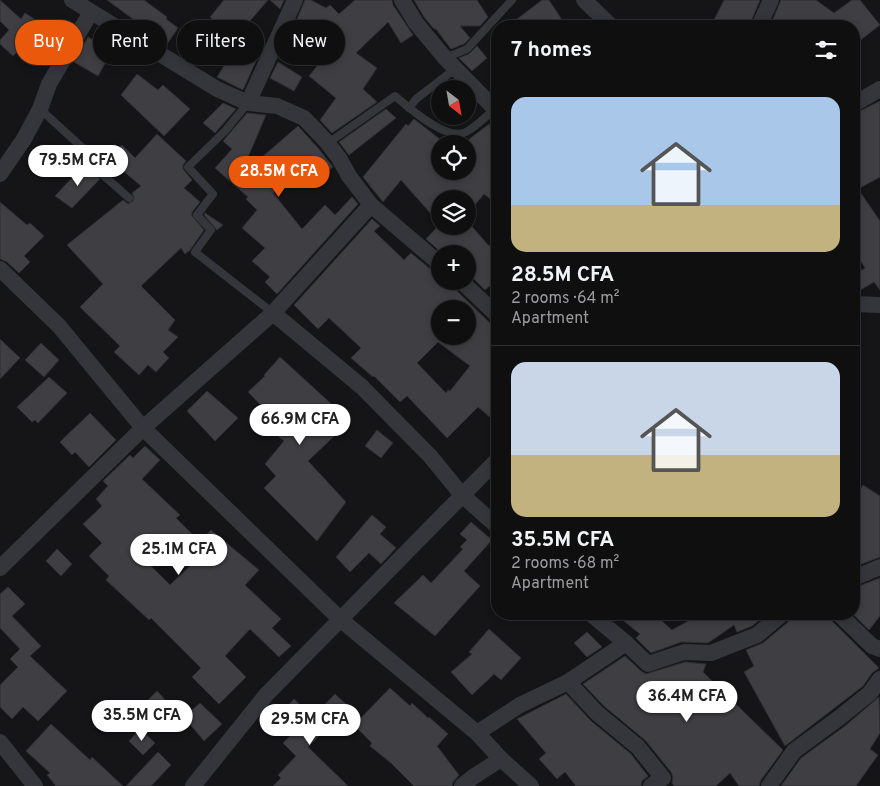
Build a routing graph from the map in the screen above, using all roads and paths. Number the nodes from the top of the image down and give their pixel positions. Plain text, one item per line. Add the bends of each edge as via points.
1 (72, 0) edge
2 (295, 0) edge
3 (402, 0) edge
4 (512, 0) edge
5 (584, 0) edge
6 (771, 0) edge
7 (91, 12) junction
8 (494, 20) edge
9 (605, 20) edge
10 (762, 20) edge
11 (491, 23) edge
12 (450, 63) junction
13 (880, 89) edge
14 (860, 101) edge
15 (248, 103) junction
16 (491, 106) edge
17 (409, 108) junction
18 (40, 109) junction
19 (491, 115) edge
20 (326, 141) junction
21 (0, 174) edge
22 (129, 198) dead end
23 (372, 205) junction
24 (431, 256) edge
25 (0, 269) edge
26 (471, 290) edge
27 (860, 304) edge
28 (880, 305) edge
29 (491, 309) edge
30 (273, 314) junction
31 (143, 428) junction
32 (491, 466) edge
33 (462, 495) junction
34 (491, 522) edge
35 (880, 567) edge
36 (0, 568) edge
37 (860, 575) edge
38 (340, 619) junction
39 (598, 620) edge
40 (775, 620) edge
41 (844, 620) edge
42 (626, 643) junction
43 (880, 650) edge
44 (880, 679) edge
45 (568, 682) junction
46 (477, 734) junction
47 (0, 742) edge
48 (501, 759) junction
49 (661, 783) edge
50 (34, 786) edge
51 (193, 786) edge
52 (462, 786) edge
53 (531, 786) edge
54 (769, 786) edge

1 - 7 street
2 - 15 street
3 - 12 street via 416,23
4 - 8 lane
5 - 9 street
6 - 10 street
7 - 15 street via 217,89
7 - 18 street via 49,84
11 - 12 lane
12 - 16 street
12 - 17 lane
13 - 14 street
15 - 20 street via 277,106 304,118
15 - 30 lane via 188,167 214,194 197,215 211,230 195,252
17 - 19 lane via 452,135 465,133
17 - 20 lane via 395,96 331,141
18 - 21 street
18 - 22 lane via 97,161 103,176
20 - 23 street
23 - 24 street
23 - 30 street
25 - 31 street via 59,326
26 - 29 street
27 - 28 street
30 - 31 street
30 - 33 street via 362,387 430,456
31 - 36 street
31 - 38 street
32 - 33 street
33 - 34 street
33 - 38 street
35 - 37 street
38 - 46 street
38 - 51 street via 266,696
39 - 42 street
40 - 42 street via 757,635 711,653 684,652 648,664
41 - 43 street
42 - 45 street
44 - 54 street via 870,692 794,752
45 - 46 street via 520,704
45 - 49 street via 638,747
46 - 48 street
47 - 50 street
48 - 52 street
48 - 53 street

